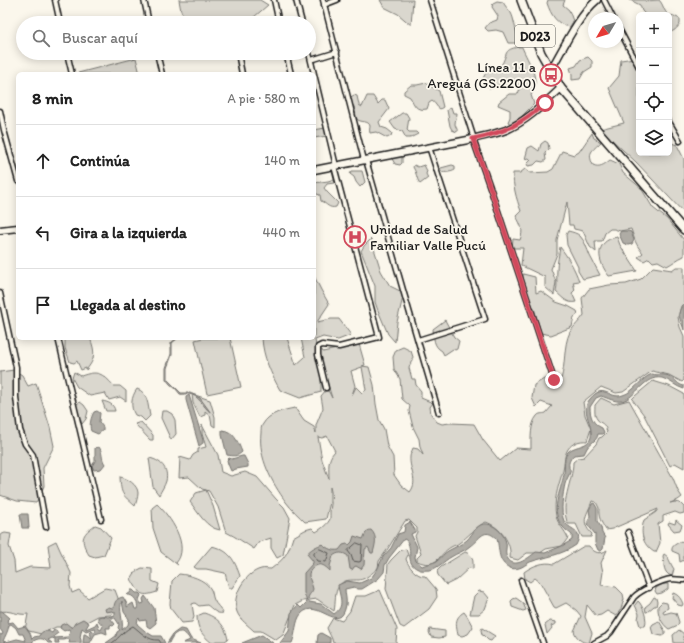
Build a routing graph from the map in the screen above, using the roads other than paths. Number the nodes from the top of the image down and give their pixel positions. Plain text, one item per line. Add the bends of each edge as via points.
1 (144, 0) edge
2 (274, 0) edge
3 (296, 0) edge
4 (337, 0) edge
5 (430, 0) edge
6 (521, 0) edge
7 (597, 0) edge
8 (604, 0) edge
9 (56, 1) edge
10 (324, 2) edge
11 (610, 12) edge
12 (59, 16) edge
13 (147, 16) edge
14 (277, 16) edge
15 (300, 16) edge
16 (624, 38) edge
17 (337, 52) junction
18 (316, 58) edge
19 (69, 60) edge
20 (159, 60) edge
21 (239, 60) edge
22 (288, 60) edge
23 (311, 60) edge
24 (636, 61) edge
25 (550, 71) junction
26 (72, 72) edge
27 (162, 72) edge
28 (242, 72) edge
29 (291, 72) edge
30 (314, 72) edge
31 (316, 82) edge
32 (560, 88) junction
33 (0, 111) edge
34 (672, 127) edge
35 (473, 139) junction
36 (680, 141) dead end
37 (429, 147) junction
38 (365, 160) junction
39 (335, 166) junction
40 (316, 170) edge
41 (16, 173) edge
42 (16, 228) edge
43 (0, 230) edge
44 (684, 230) edge
45 (0, 293) edge
46 (58, 340) edge
47 (418, 340) junction
48 (554, 380) dead end
49 (326, 388) dead end
50 (439, 413) dead end
51 (101, 519) dead end
52 (46, 527) dead end
53 (628, 532) dead end
54 (521, 580) dead end
55 (684, 580) edge
56 (649, 588) junction
57 (543, 643) edge
58 (594, 643) edge

1 - 13 street
2 - 14 street
3 - 15 street
4 - 10 street
5 - 35 street
6 - 25 main road, D023
7 - 25 main road via 582,17
8 - 11 street
9 - 12 street
10 - 17 street
16 - 24 street
17 - 18 street
17 - 38 street
19 - 26 street
20 - 27 street
21 - 28 street
22 - 29 street
23 - 30 street
25 - 32 main road, D023
31 - 39 street
32 - 35 main road via 517,124
32 - 44 main road, D023
33 - 41 street
34 - 36 street
35 - 37 main road
35 - 48 street
37 - 38 main road
37 - 47 street via 486,319
38 - 39 main road
38 - 47 street
39 - 40 main road
39 - 49 street via 379,337 339,347 324,344 319,346 317,351
42 - 43 main road
45 - 52 street via 16,367 20,430 25,444 33,455
46 - 51 street
47 - 50 street
53 - 56 street
54 - 57 street
55 - 56 street via 671,579
56 - 58 street via 634,597 607,636

